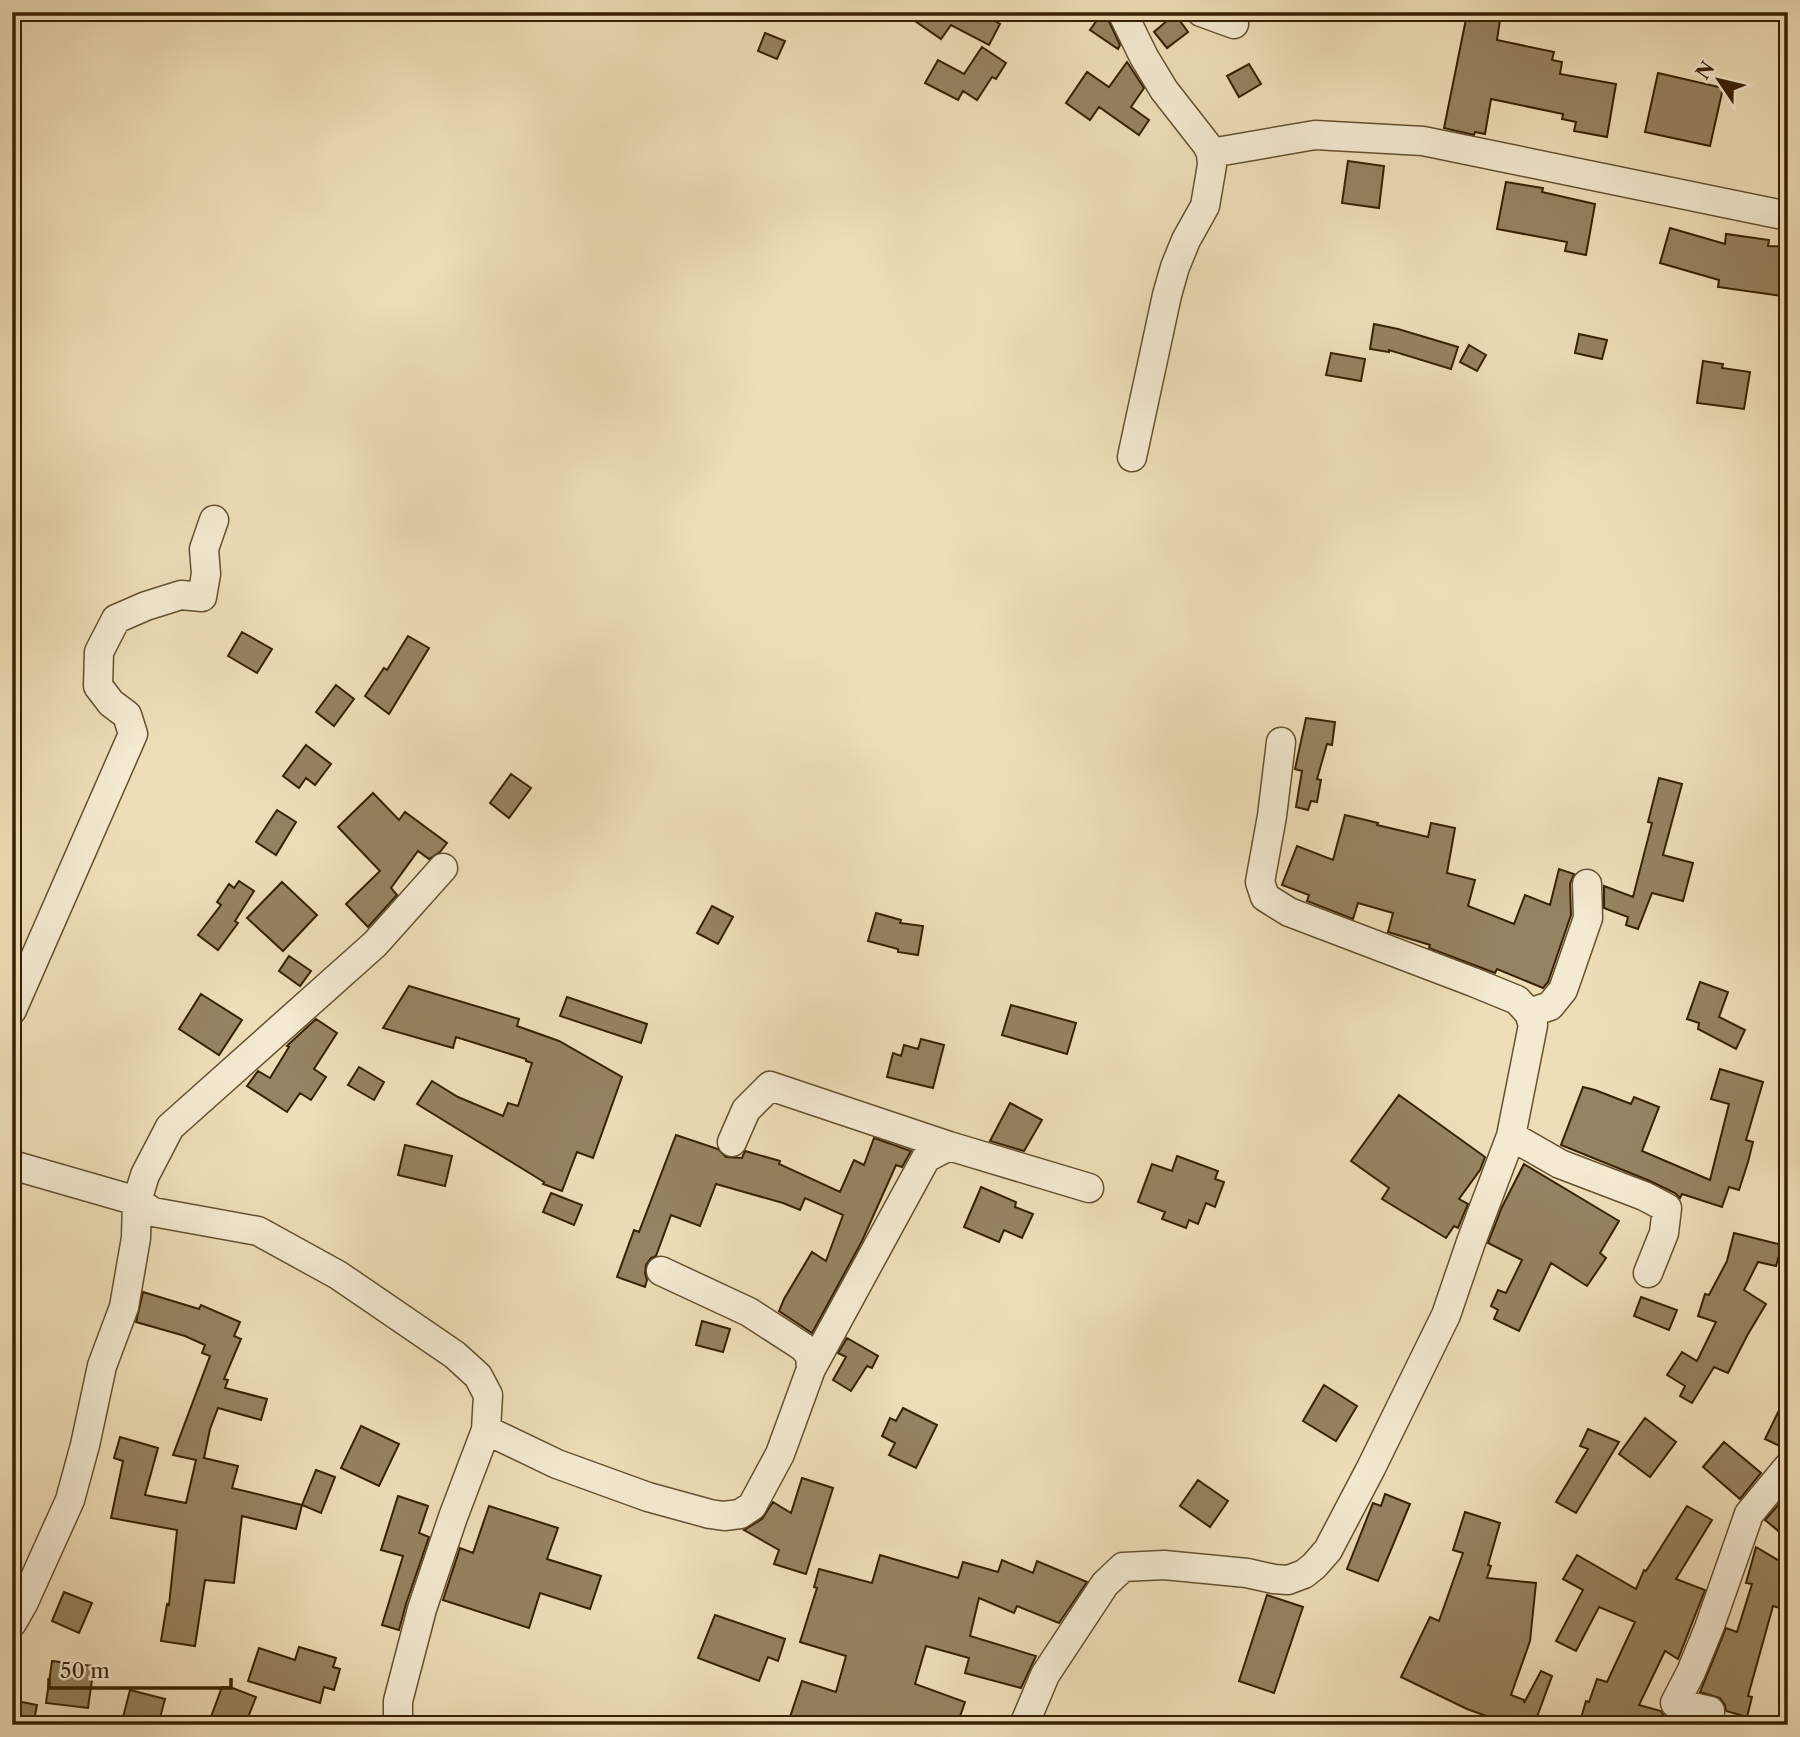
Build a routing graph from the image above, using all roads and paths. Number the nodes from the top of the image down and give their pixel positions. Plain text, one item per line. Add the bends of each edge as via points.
1 (1122, 12) edge
2 (1201, 12) edge
3 (1234, 24) dead end
4 (1211, 153) junction
5 (1788, 216) edge
6 (1132, 457) dead end
7 (214, 520) dead end
8 (1281, 742) dead end
9 (443, 868) dead end
10 (1587, 884) dead end
11 (12, 1010) edge
12 (1529, 1013) junction
13 (1511, 1136) junction
14 (732, 1142) dead end
15 (949, 1146) junction
16 (12, 1165) edge
17 (1089, 1188) dead end
18 (137, 1200) junction
19 (661, 1271) dead end
20 (1648, 1273) dead end
21 (811, 1368) junction
22 (486, 1430) junction
23 (1788, 1467) edge
24 (12, 1623) edge
25 (398, 1725) edge
26 (1024, 1725) edge
27 (1708, 1725) edge

1 - 4 street via 1164,90
2 - 3 street
4 - 5 street via 1315,135 1423,141
4 - 6 street via 1205,206 1175,267
7 - 11 street via 204,549 202,597 181,595 116,619 99,652 98,686 127,715 133,734
8 - 12 street via 1260,882 1265,897 1289,912 1517,1000
9 - 18 street via 375,944 170,1127
10 - 12 street via 1588,918 1563,990 1550,1006
12 - 13 street via 1533,1025
13 - 20 street via 1560,1164 1667,1208 1664,1233
13 - 26 street via 1446,1315 1328,1550 1304,1574 1288,1580 1164,1565 1123,1567 1105,1584 1045,1675
14 - 15 street via 746,1110 770,1086
15 - 17 street
15 - 21 street via 926,1158
16 - 18 street
18 - 22 street via 153,1212 258,1231 338,1275 455,1355 478,1376 488,1395
18 - 24 street via 136,1238 124,1307 102,1366 70,1500
19 - 21 street via 749,1312 803,1348 810,1355
21 - 22 street via 780,1454 752,1506 740,1514 710,1514 648,1497 557,1464
22 - 25 street via 422,1609 398,1701
23 - 27 street via 1749,1514 1709,1628 1675,1703 1710,1711

